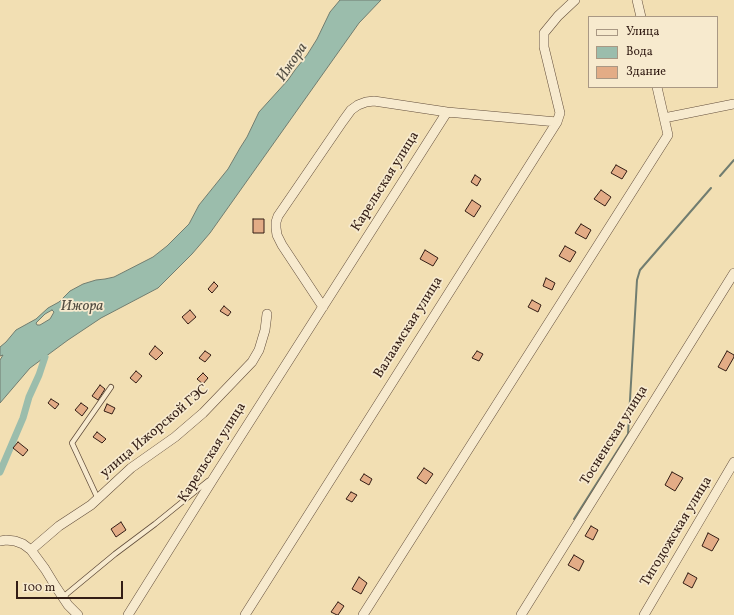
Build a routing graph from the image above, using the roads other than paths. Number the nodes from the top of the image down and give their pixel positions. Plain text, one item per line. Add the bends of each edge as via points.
1 (575, 0) edge
2 (637, 0) edge
3 (641, 16) edge
4 (657, 88) edge
5 (734, 104) edge
6 (447, 112) junction
7 (664, 118) junction
8 (557, 122) junction
9 (734, 273) edge
10 (322, 307) junction
11 (267, 314) dead end
12 (111, 387) dead end
13 (734, 462) edge
14 (215, 476) junction
15 (98, 498) junction
16 (0, 541) edge
17 (32, 550) junction
18 (63, 597) junction
19 (74, 613) edge
20 (128, 615) edge
21 (244, 615) edge
22 (363, 615) edge
23 (521, 615) edge
24 (644, 615) edge

1 - 8 street via 544,33 544,47 560,113
2 - 3 street
4 - 7 street
5 - 7 street
6 - 8 street
6 - 10 street, Карельская улица
6 - 10 street via 374,101 358,105 343,121 278,216 276,228 282,245
7 - 22 street via 668,135
8 - 21 street, Валаамская улица
9 - 23 street, Тосненская улица
10 - 14 street, Карельская улица
11 - 15 street, улица Ижорской ГЭС via 260,350 252,362 203,414 176,437 131,468
12 - 15 lane via 72,443
13 - 24 street, Тигодожская улица
14 - 18 lane
14 - 20 street, Карельская улица
15 - 17 street, улица Ижорской ГЭС
16 - 17 street via 14,541
17 - 18 street
18 - 19 street

